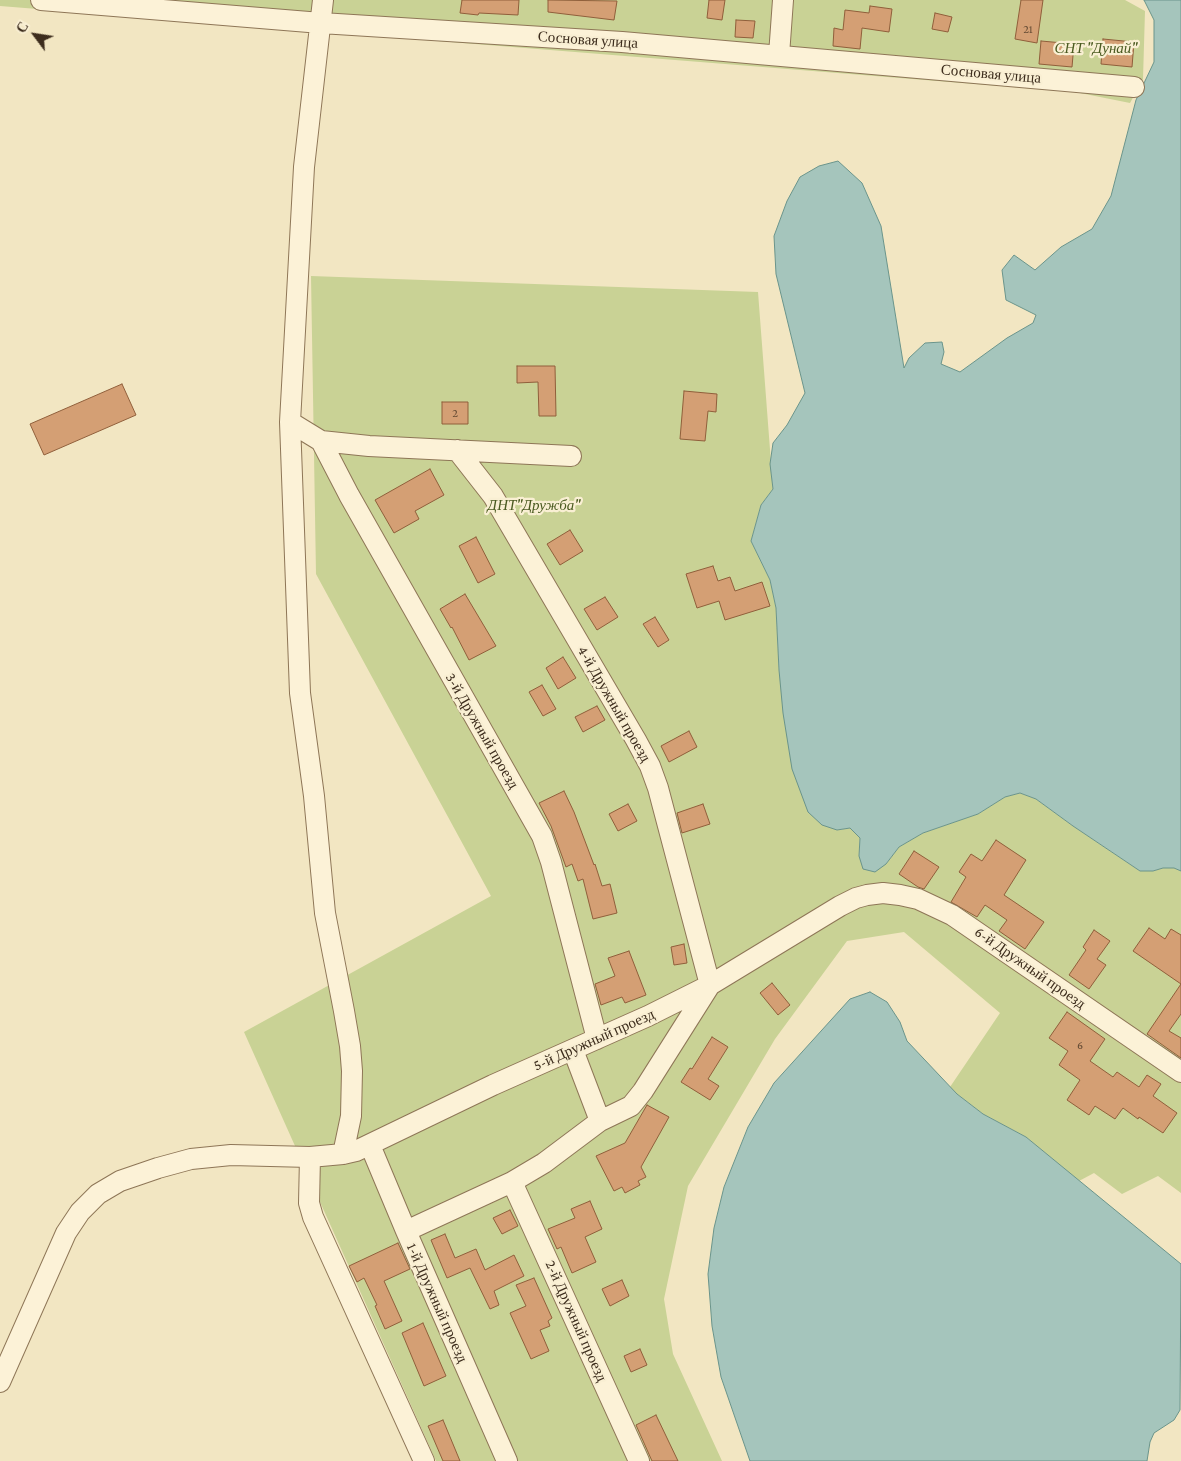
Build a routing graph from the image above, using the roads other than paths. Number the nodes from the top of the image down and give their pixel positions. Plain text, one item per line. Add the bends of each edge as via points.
1 (41, 0) edge
2 (323, 0) edge
3 (783, 0) edge
4 (321, 23) junction
5 (779, 55) junction
6 (1134, 86) dead end
7 (290, 422) junction
8 (321, 441) junction
9 (457, 450) junction
10 (571, 456) dead end
11 (867, 895) joint
12 (710, 985) junction
13 (597, 1039) junction
14 (573, 1050) junction
15 (1181, 1072) edge
16 (600, 1121) junction
17 (370, 1145) junction
18 (343, 1154) junction
19 (310, 1157) junction
20 (512, 1182) junction
21 (406, 1231) junction
22 (0, 1382) edge
23 (424, 1461) edge
24 (507, 1461) edge
25 (639, 1461) edge

1 - 4 street, Сосновая улица
2 - 4 street
3 - 5 street
4 - 5 street, Сосновая улица
4 - 7 street via 304,167
5 - 6 street, Сосновая улица
7 - 8 street
7 - 18 street via 300,693 314,796 324,913 344,1011 352,1071 351,1116
8 - 9 street
8 - 13 street, 3-й Дружный проезд via 348,495 542,836
9 - 10 street
9 - 12 street, 4-й Дружный проезд via 493,496 650,766
11 - 12 street, 5-й Дружный проезд via 840,906
11 - 15 street, 6-й Дружный проезд via 883,893 918,899 952,914
12 - 13 street, 5-й Дружный проезд
12 - 16 street via 638,1098 631,1106
13 - 14 street, 5-й Дружный проезд
14 - 16 street
14 - 17 street, 5-й Дружный проезд
16 - 20 street via 544,1163
17 - 18 street, 5-й Дружный проезд
17 - 21 street, 1-й Дружный проезд
18 - 19 street, 5-й Дружный проезд
19 - 22 street, 5-й Дружный проезд via 231,1154 191,1159 120,1181 98,1194 80,1212 66,1234
19 - 23 street via 309,1203 313,1217
20 - 21 street
20 - 25 street, 2-й Дружный проезд
21 - 24 street, 1-й Дружный проезд

